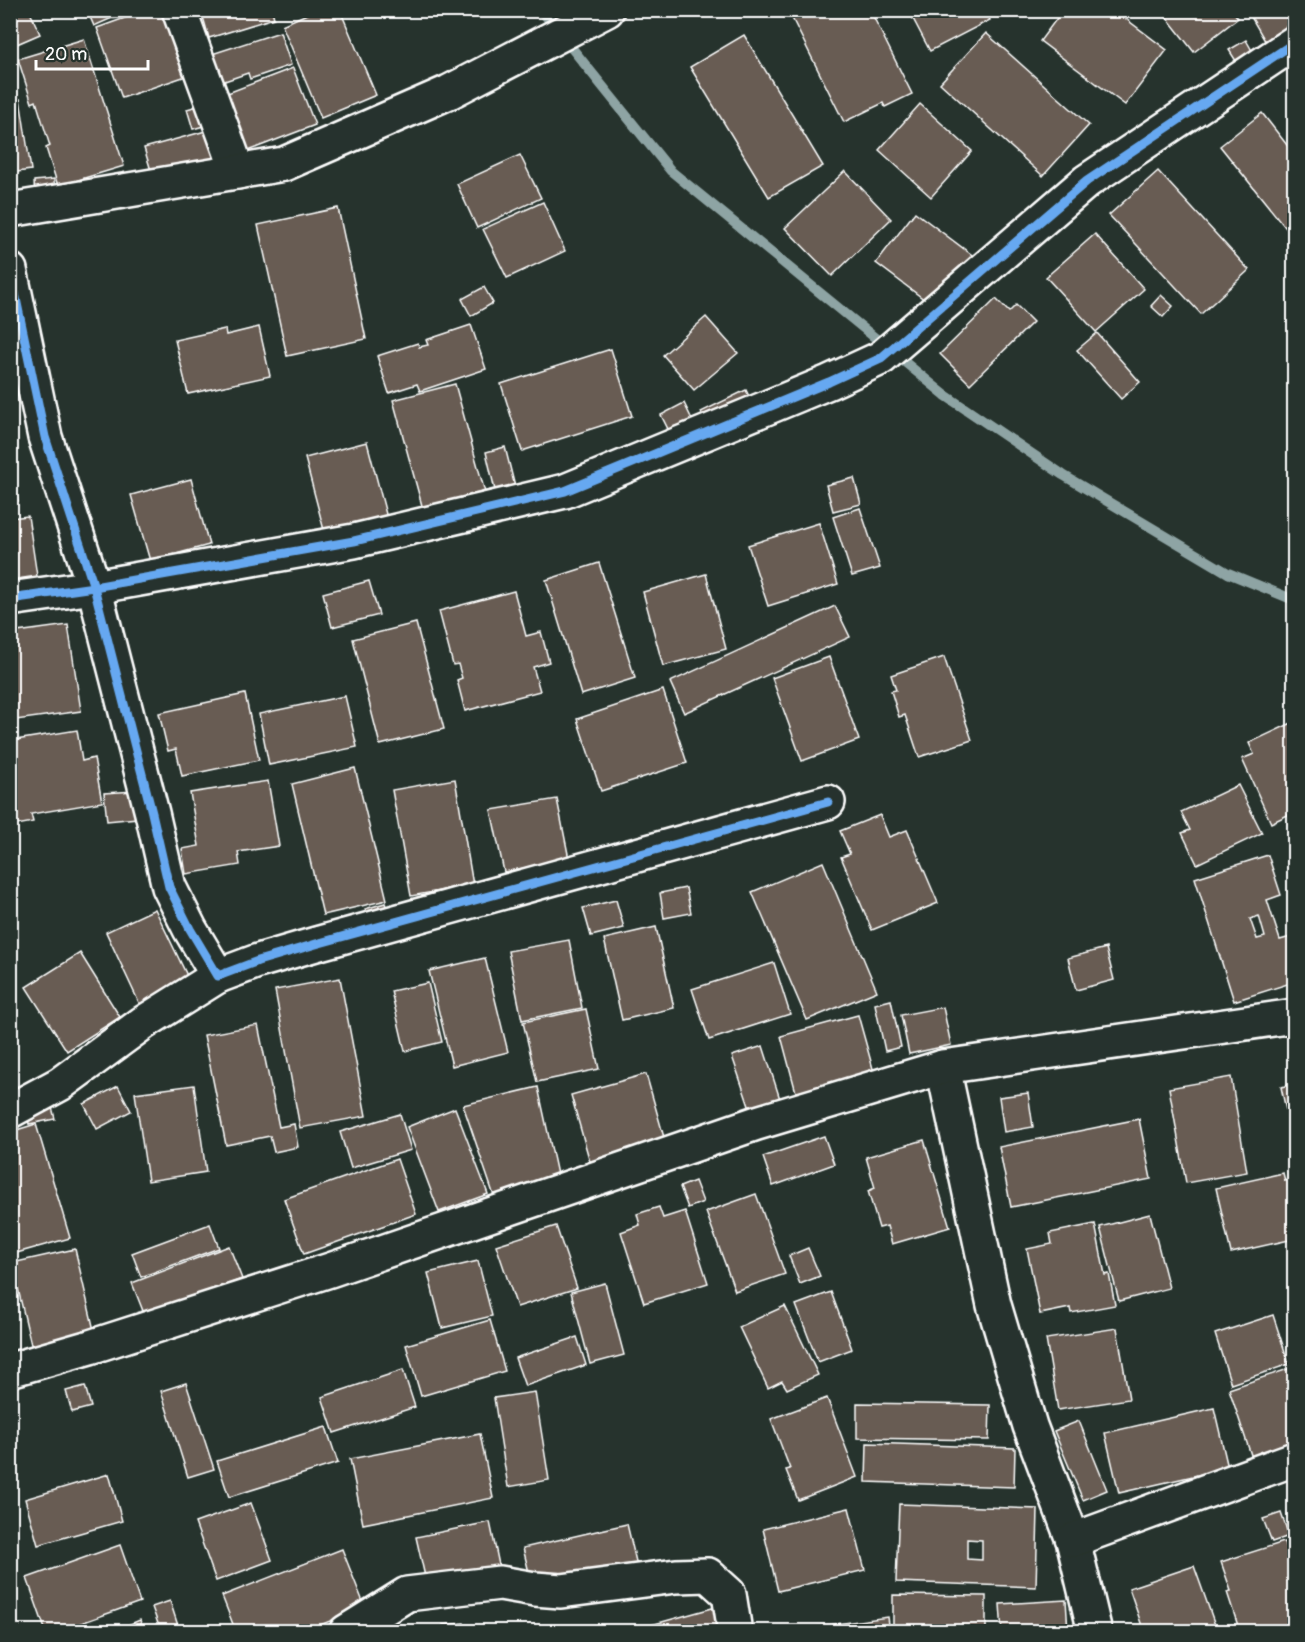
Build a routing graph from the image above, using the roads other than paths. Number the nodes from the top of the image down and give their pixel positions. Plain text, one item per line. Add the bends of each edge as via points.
1 (179, 10) edge
2 (607, 10) edge
3 (1294, 44) edge
4 (238, 172) junction
5 (10, 210) edge
6 (10, 270) edge
7 (94, 587) junction
8 (10, 599) edge
9 (828, 802) dead end
10 (218, 976) junction
11 (1294, 1016) edge
12 (943, 1067) junction
13 (10, 1111) edge
14 (10, 1370) edge
15 (1294, 1460) edge
16 (1073, 1540) junction
17 (346, 1632) edge
18 (735, 1632) edge
19 (1095, 1632) edge

1 - 4 street
2 - 4 street via 449,92 284,164
3 - 7 street via 1087,181 881,358 830,382 566,491 354,541
4 - 5 street
6 - 7 street via 45,437
7 - 8 street
7 - 10 street via 169,886
9 - 10 street via 316,944
10 - 13 street via 143,1023 60,1084
11 - 12 street
12 - 14 street via 757,1122 330,1270
12 - 16 street via 994,1305 1030,1426
15 - 16 street
16 - 19 street
17 - 18 street via 407,1594 500,1583 561,1591 708,1575 729,1594

